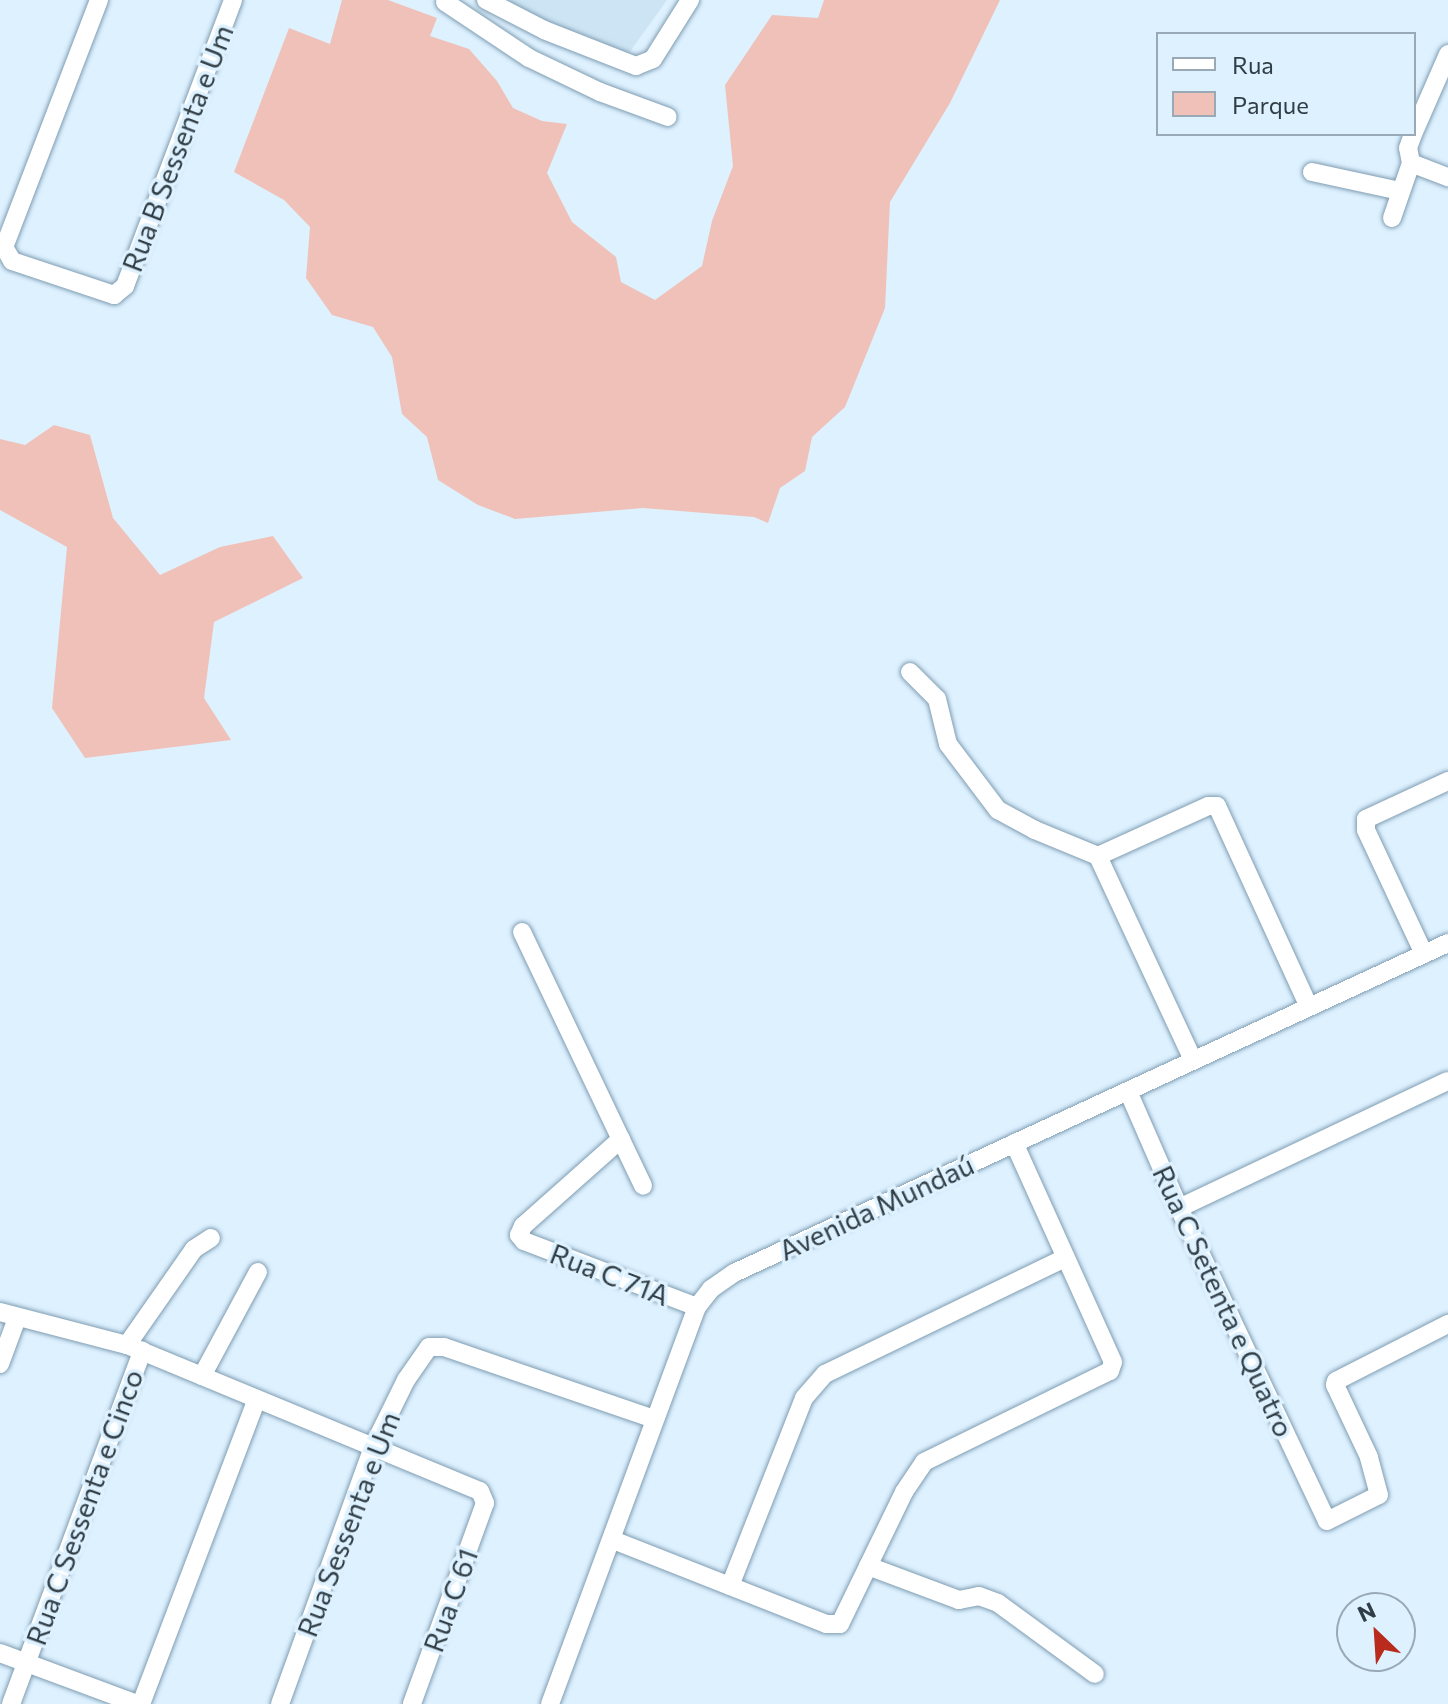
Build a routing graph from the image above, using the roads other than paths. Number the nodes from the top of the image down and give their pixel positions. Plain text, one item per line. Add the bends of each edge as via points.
1 (99, 0) edge
2 (233, 0) edge
3 (442, 0) edge
4 (486, 0) edge
5 (690, 0) edge
6 (1448, 54) edge
7 (668, 117) dead end
8 (1416, 128) edge
9 (1413, 136) edge
10 (1411, 163) junction
11 (1312, 172) dead end
12 (1448, 177) edge
13 (1400, 191) junction
14 (1392, 218) dead end
15 (910, 672) dead end
16 (1448, 781) edge
17 (1098, 856) junction
18 (522, 932) dead end
19 (1448, 943) edge
20 (1424, 954) junction
21 (1309, 1007) junction
22 (1193, 1060) junction
23 (1448, 1081) edge
24 (1128, 1091) junction
25 (621, 1139) junction
26 (1014, 1143) junction
27 (643, 1186) dead end
28 (1179, 1208) junction
29 (211, 1238) dead end
30 (1065, 1258) junction
31 (258, 1272) dead end
32 (697, 1307) junction
33 (9, 1315) edge
34 (1448, 1324) edge
35 (134, 1348) junction
36 (0, 1364) edge
37 (202, 1376) junction
38 (257, 1399) junction
39 (654, 1419) junction
40 (373, 1447) junction
41 (485, 1496) joint
42 (613, 1540) junction
43 (868, 1566) junction
44 (730, 1586) junction
45 (0, 1653) edge
46 (26, 1662) junction
47 (1095, 1674) dead end
48 (11, 1704) edge
49 (139, 1704) edge
50 (280, 1704) edge
51 (412, 1704) edge
52 (550, 1704) edge

1 - 2 street, Rua B Sessenta e Um via 4,247 12,261 118,294
3 - 7 street via 529,58
4 - 5 street via 544,30 636,66 653,59
6 - 8 street
9 - 10 street
10 - 12 street
10 - 13 street
11 - 13 street
13 - 14 street
15 - 17 street via 937,699 948,744 998,810
16 - 20 street via 1366,819 1366,830
17 - 21 street via 1217,806
17 - 22 street
18 - 25 street
19 - 20 street, Avenida Mundaú
20 - 21 street, Avenida Mundaú
21 - 22 street, Avenida Mundaú
22 - 24 street, Avenida Mundaú
23 - 28 street
24 - 26 street, Avenida Mundaú
24 - 28 street, Rua C Setenta e Quatro
25 - 27 street
25 - 32 street, Rua C 71A via 519,1235
26 - 30 street
26 - 32 street, Avenida Mundaú via 734,1273
28 - 34 street, Rua C Setenta e Quatro via 1327,1521 1379,1495 1369,1457 1336,1381
29 - 35 street via 194,1249
30 - 43 street via 1113,1368 924,1462
30 - 44 street via 825,1374 804,1398
31 - 37 street
32 - 39 street, Avenida Mundaú
33 - 35 street, Rua C Sessenta e Cinco
33 - 36 street
35 - 37 street, Rua C Sessenta e Cinco
35 - 46 street, Rua C Sessenta e Cinco
37 - 38 street, Rua C Sessenta e Cinco
38 - 40 street, Rua C Sessenta e Cinco
38 - 49 street
39 - 40 street, Rua Sessenta e Um via 444,1347 429,1347
39 - 42 street, Avenida Mundaú
40 - 41 street, Rua C Sessenta e Cinco
40 - 50 street, Rua Sessenta e Um
41 - 51 street, Rua C 61
42 - 44 street
42 - 52 street, Avenida Mundaú
43 - 44 street via 840,1624 826,1624
43 - 47 street via 959,1600 979,1596 998,1603
45 - 46 street
46 - 48 street, Rua C Sessenta e Cinco
46 - 49 street

